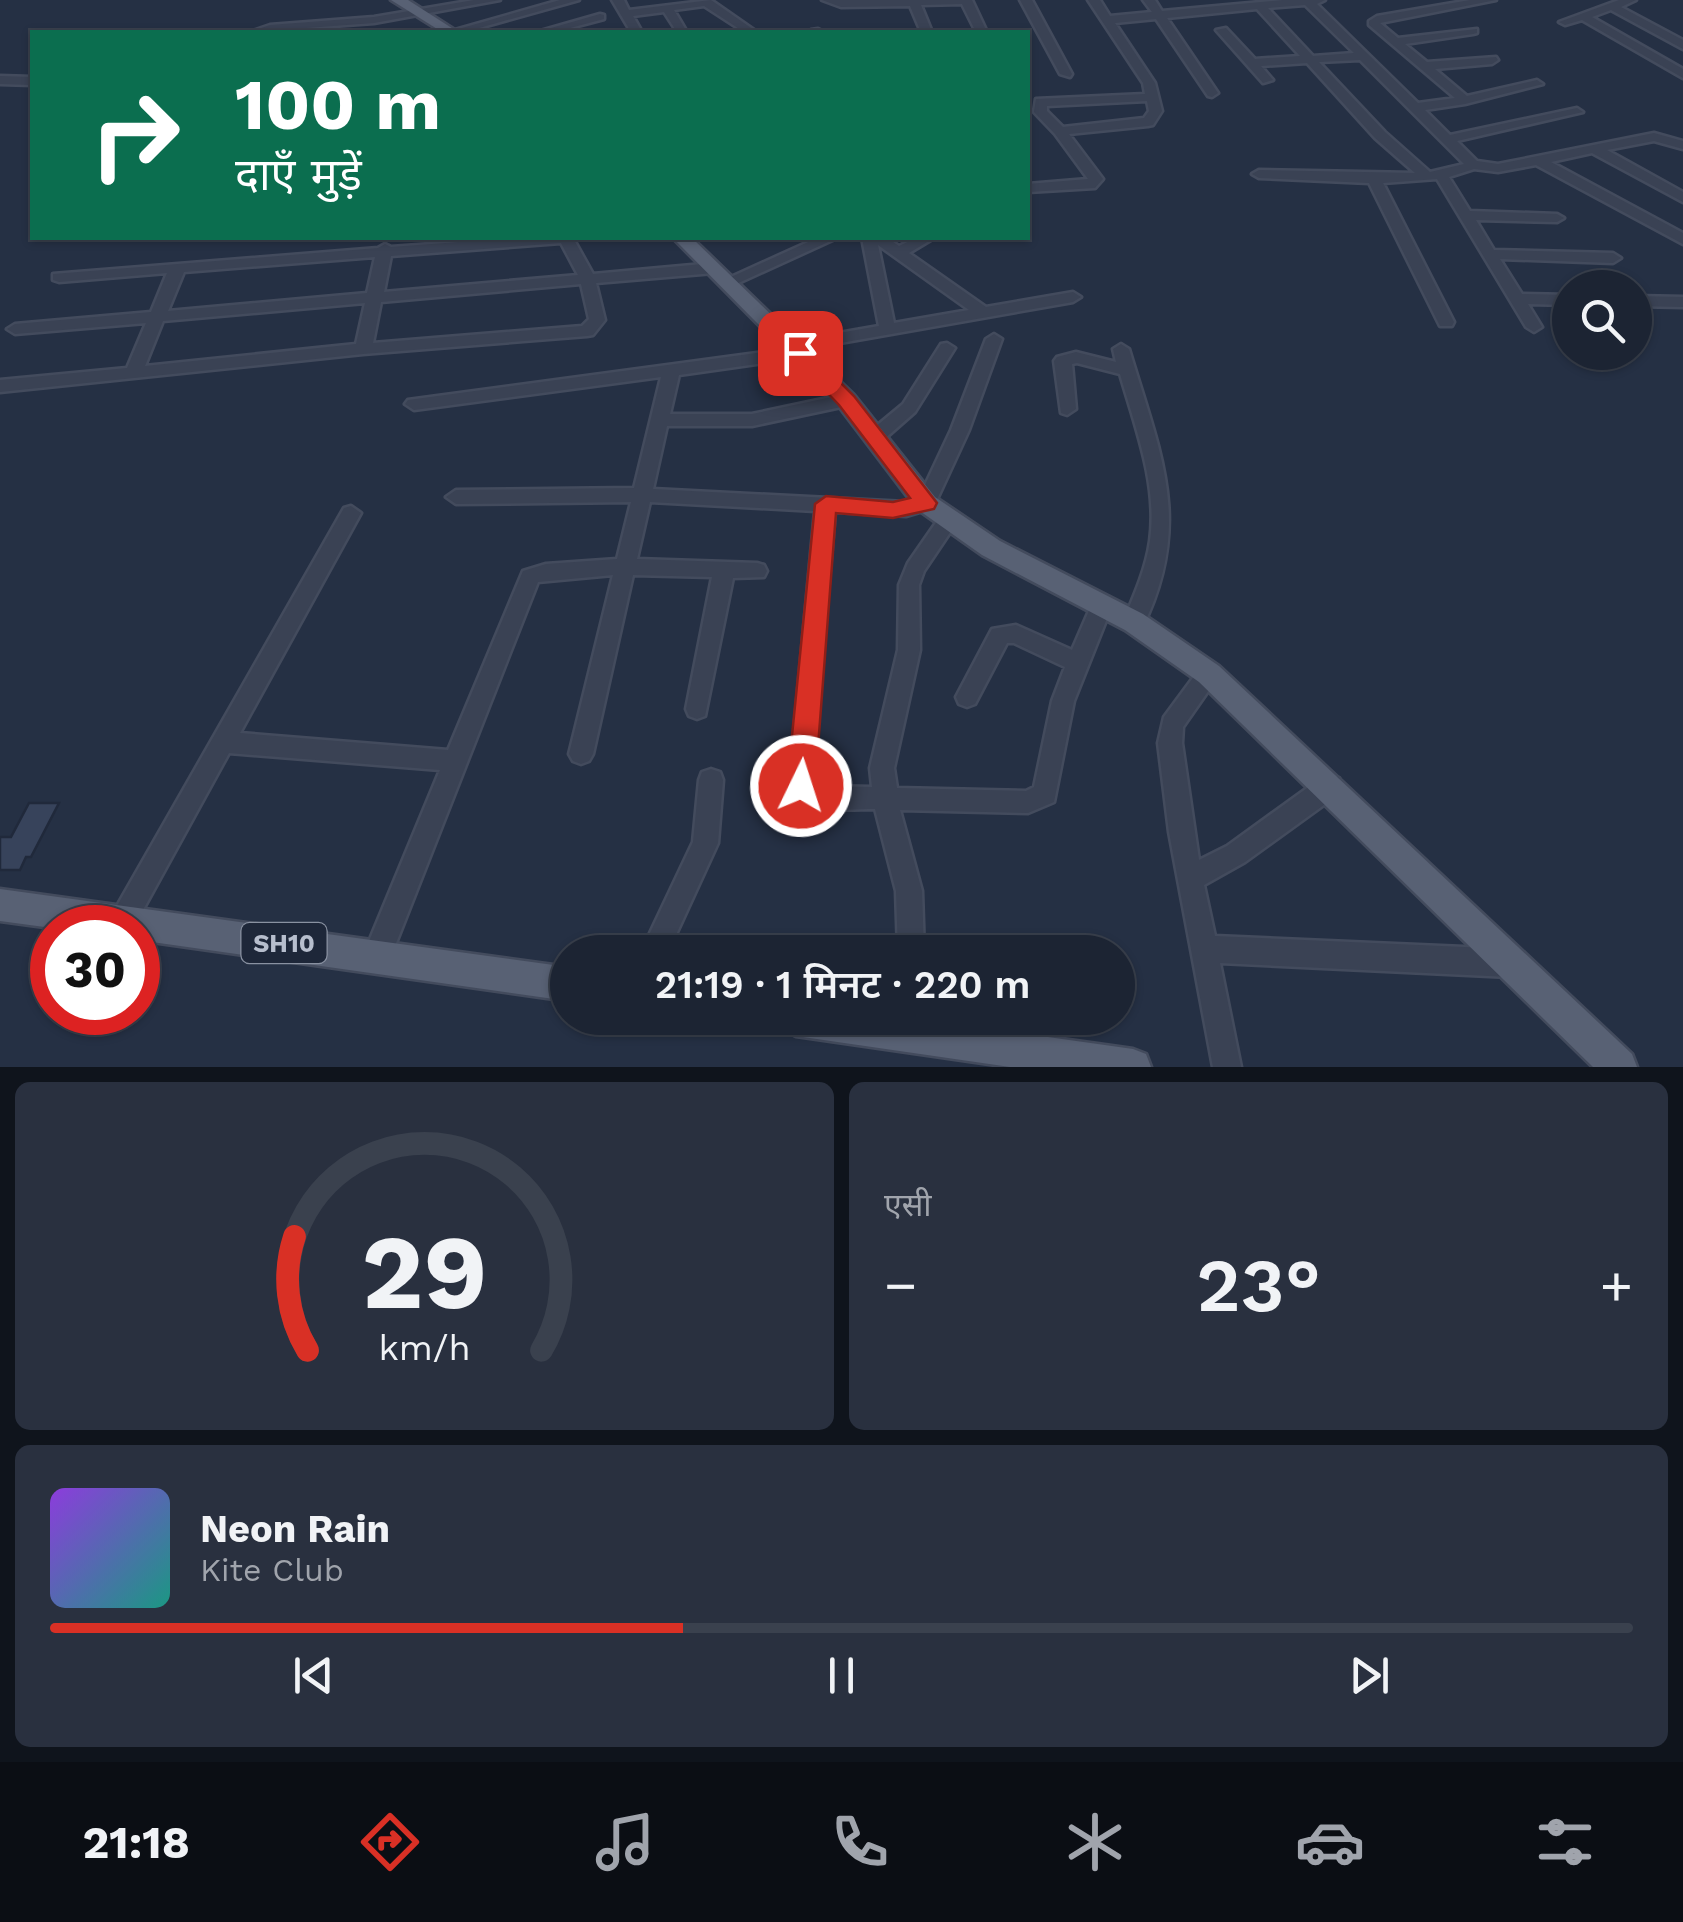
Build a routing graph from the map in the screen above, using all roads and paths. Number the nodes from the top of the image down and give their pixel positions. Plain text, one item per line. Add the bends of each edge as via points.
1 (398, 0) edge
2 (494, 0) edge
3 (573, 0) edge
4 (618, 0) edge
5 (828, 0) edge
6 (966, 0) edge
7 (1026, 0) edge
8 (1094, 0) edge
9 (1149, 0) edge
10 (1210, 0) edge
11 (1575, 0) edge
12 (1630, 0) edge
13 (704, 1) edge
14 (1315, 1) edge
15 (1479, 1) edge
16 (914, 2) edge
17 (668, 8) junction
18 (1261, 8) junction
19 (1606, 9) junction
20 (1220, 12) junction
21 (420, 14) junction
22 (520, 14) junction
23 (626, 14) junction
24 (1159, 16) junction
25 (1584, 16) junction
26 (600, 17) dead end
27 (1106, 20) junction
28 (1564, 22) dead end
29 (263, 30) edge
30 (449, 30) edge
31 (460, 30) edge
32 (540, 30) edge
33 (551, 30) edge
34 (635, 30) edge
35 (681, 30) edge
36 (748, 30) edge
37 (925, 30) edge
38 (980, 30) edge
39 (1222, 30) dead end
40 (1473, 31) dead end
41 (1393, 42) junction
42 (1683, 46) edge
43 (1364, 56) junction
44 (1306, 59) junction
45 (1492, 60) dead end
46 (1251, 62) junction
47 (1422, 66) junction
48 (1066, 74) dead end
49 (1683, 74) edge
50 (0, 80) edge
51 (30, 80) edge
52 (1266, 80) dead end
53 (1536, 84) dead end
54 (1212, 93) dead end
55 (1154, 98) junction
56 (1465, 100) junction
57 (1415, 107) junction
58 (1577, 112) dead end
59 (1060, 131) junction
60 (1448, 139) junction
61 (1683, 145) edge
62 (1596, 150) junction
63 (1540, 161) junction
64 (1469, 167) junction
65 (1260, 174) dead end
66 (1432, 174) junction
67 (1374, 178) junction
68 (1035, 187) edge
69 (1683, 198) edge
70 (1466, 215) junction
71 (1557, 218) dead end
72 (1683, 239) edge
73 (533, 240) edge
74 (567, 240) edge
75 (684, 240) edge
76 (823, 240) edge
77 (868, 240) edge
78 (881, 240) edge
79 (923, 240) edge
80 (385, 249) junction
81 (899, 252) junction
82 (1490, 254) junction
83 (1612, 258) dead end
84 (178, 267) junction
85 (721, 275) junction
86 (59, 277) dead end
87 (587, 278) junction
88 (1073, 296) dead end
89 (375, 298) junction
90 (1518, 300) junction
91 (1552, 300) edge
92 (1652, 301) edge
93 (1683, 302) edge
94 (982, 312) junction
95 (158, 317) junction
96 (1446, 322) dead end
97 (887, 327) junction
98 (1534, 327) dead end
99 (16, 329) dead end
100 (994, 339) dead end
101 (363, 348) junction
102 (946, 348) dead end
103 (1121, 348) dead end
104 (796, 349) junction
105 (1127, 370) junction
106 (670, 372) junction
107 (133, 374) junction
108 (0, 386) edge
109 (846, 400) junction
110 (414, 404) dead end
111 (1067, 409) dead end
112 (659, 420) junction
113 (875, 437) junction
114 (642, 495) junction
115 (456, 497) dead end
116 (826, 504) junction
117 (937, 511) junction
118 (351, 513) dead end
119 (625, 568) junction
120 (724, 570) junction
121 (757, 572) dead end
122 (1102, 603) junction
123 (1134, 622) junction
124 (1078, 664) junction
125 (1209, 674) junction
126 (967, 696) dead end
127 (698, 709) dead end
128 (222, 742) junction
129 (581, 754) dead end
130 (455, 761) junction
131 (711, 780) dead end
132 (1330, 786) junction
133 (884, 796) junction
134 (1190, 879) junction
135 (0, 905) edge
136 (131, 905) edge
137 (30, 909) edge
138 (160, 927) edge
139 (662, 935) edge
140 (910, 935) edge
141 (1204, 949) junction
142 (378, 956) junction
143 (1512, 964) junction
144 (550, 981) edge
145 (960, 1035) edge
146 (1133, 1067) edge
147 (1227, 1067) edge
148 (1619, 1067) edge

1 - 21 main road
2 - 21 street
3 - 22 street
4 - 23 street
5 - 16 street
6 - 16 street
6 - 38 street
7 - 48 street
8 - 27 street
9 - 24 street
10 - 20 street
11 - 19 street
12 - 19 street
13 - 17 street
13 - 36 street
14 - 18 street
14 - 43 street
15 - 41 street via 1374,20
16 - 37 street
17 - 23 street
17 - 35 street
18 - 20 street
18 - 44 street
19 - 25 street
19 - 42 street
20 - 24 street
21 - 29 street
21 - 30 main road
22 - 31 street
22 - 32 street
23 - 34 street
24 - 27 street
24 - 54 street
25 - 28 street
25 - 49 street
26 - 33 street
27 - 55 street
39 - 46 street
40 - 41 street
41 - 47 street
43 - 44 street
43 - 57 street
44 - 46 street
44 - 66 street via 1380,135
45 - 47 street
46 - 52 street
47 - 56 street
50 - 51 street
53 - 56 street
55 - 59 street via 1156,111 1148,122
55 - 59 street via 1041,102 1040,112
56 - 57 street
57 - 60 street
58 - 60 street
59 - 68 street via 1095,182
60 - 64 street
61 - 62 street via 1654,137
62 - 63 street
62 - 69 street
63 - 64 street
63 - 72 street
64 - 66 street
65 - 67 street
66 - 67 street
66 - 70 street
67 - 96 street
70 - 71 street
70 - 82 street
73 - 80 street
74 - 87 street
75 - 85 main road
76 - 85 street
77 - 97 street
78 - 81 street
79 - 81 street
80 - 84 street
80 - 89 street
81 - 94 street
82 - 83 street
82 - 90 street
84 - 86 street
84 - 95 street
85 - 87 street
85 - 104 main road
87 - 89 street
87 - 101 street via 597,320 587,330
88 - 94 street
89 - 95 street
89 - 101 street
90 - 91 street
90 - 98 street
92 - 93 street
94 - 97 street
95 - 99 street
95 - 107 street
97 - 104 street
100 - 117 street
101 - 107 street
102 - 113 street via 909,408
103 - 105 street
104 - 106 street
104 - 109 main road
105 - 111 street via 1063,360
105 - 123 street via 1148,442 1161,530
106 - 110 street
106 - 112 street
107 - 108 street
109 - 112 street via 752,420
109 - 113 main road
112 - 114 street
113 - 117 main road
114 - 115 street
114 - 116 street
114 - 119 street
116 - 117 street
116 - 133 street via 801,786 816,797
117 - 122 main road via 991,548
117 - 133 street via 909,585 908,650 882,768
118 - 128 street
119 - 120 street
119 - 129 street
119 - 130 street via 530,577
120 - 121 street
120 - 127 street
122 - 123 main road
122 - 124 street
123 - 125 main road
124 - 126 street via 1016,634 1000,635
124 - 133 street via 1063,701 1045,794 1028,802
125 - 132 main road
125 - 134 street via 1172,724 1170,742
128 - 130 street
128 - 136 street
130 - 142 street
131 - 139 street via 705,843
132 - 134 street
132 - 143 main road
133 - 140 street via 909,891
134 - 141 street
135 - 137 main road, SH10
138 - 142 main road, SH10
141 - 143 street
141 - 147 street
142 - 144 main road, SH10
143 - 148 main road
145 - 146 main road

